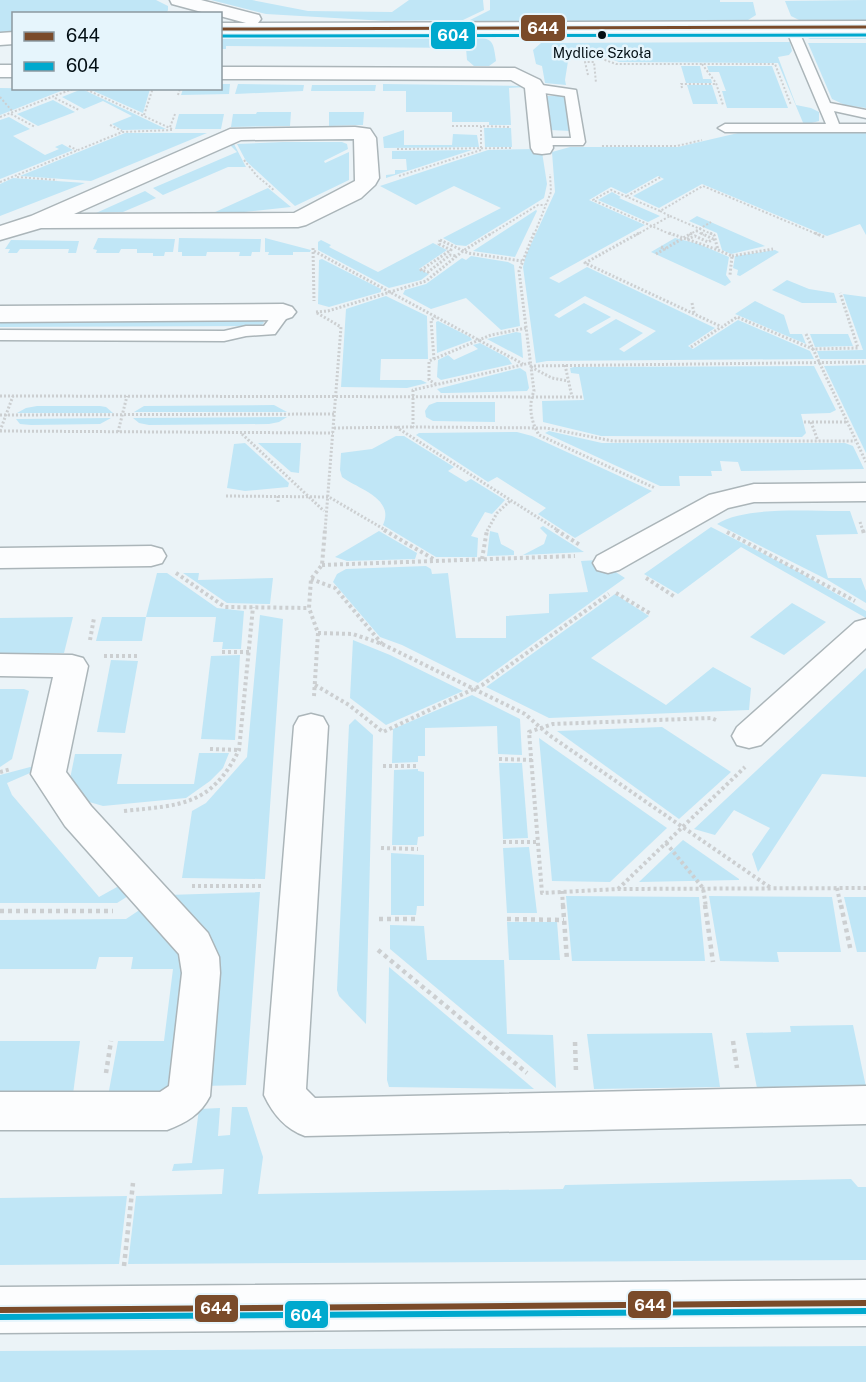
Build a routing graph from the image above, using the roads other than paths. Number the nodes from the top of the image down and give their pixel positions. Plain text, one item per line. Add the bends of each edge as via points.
1 (181, 5) edge
2 (770, 7) dead end
3 (216, 12) edge
4 (222, 13) edge
5 (784, 27) junction
6 (866, 27) edge
7 (514, 28) junction
8 (222, 29) edge
9 (262, 29) junction
10 (222, 73) edge
11 (515, 74) junction
12 (535, 88) junction
13 (826, 106) junction
14 (866, 114) edge
15 (728, 128) road end
16 (834, 128) junction
17 (866, 128) edge
18 (541, 139) joint
19 (39, 221) junction
20 (0, 232) edge
21 (283, 312) joint
22 (0, 314) edge
23 (0, 335) edge
24 (866, 492) edge
25 (151, 556) road end
26 (0, 558) edge
27 (606, 570) road end
28 (861, 616) edge
29 (0, 665) edge
30 (311, 726) road end
31 (749, 736) road end
32 (866, 1105) edge
33 (0, 1111) edge
34 (866, 1303) edge
35 (0, 1310) edge

1 - 3 street
2 - 5 street
4 - 9 street via 255,20 262,23
5 - 6 street
5 - 7 street
5 - 13 lane
7 - 9 street
7 - 11 street
8 - 9 street
10 - 11 street
11 - 12 street
12 - 18 street
12 - 18 lane via 571,93 578,142
13 - 14 lane
13 - 16 lane
15 - 16 lane
16 - 17 lane
19 - 19 street via 238,134 355,133 365,138 368,178 364,184 298,220
19 - 20 street
21 - 22 street
21 - 23 lane via 269,331 246,330 224,336
24 - 27 street via 754,494 719,501
25 - 26 street
28 - 31 street
29 - 33 street via 72,666 48,774 78,816 194,944 201,957 189,1095 167,1111
30 - 32 street via 285,1095 305,1117
34 - 35 street

